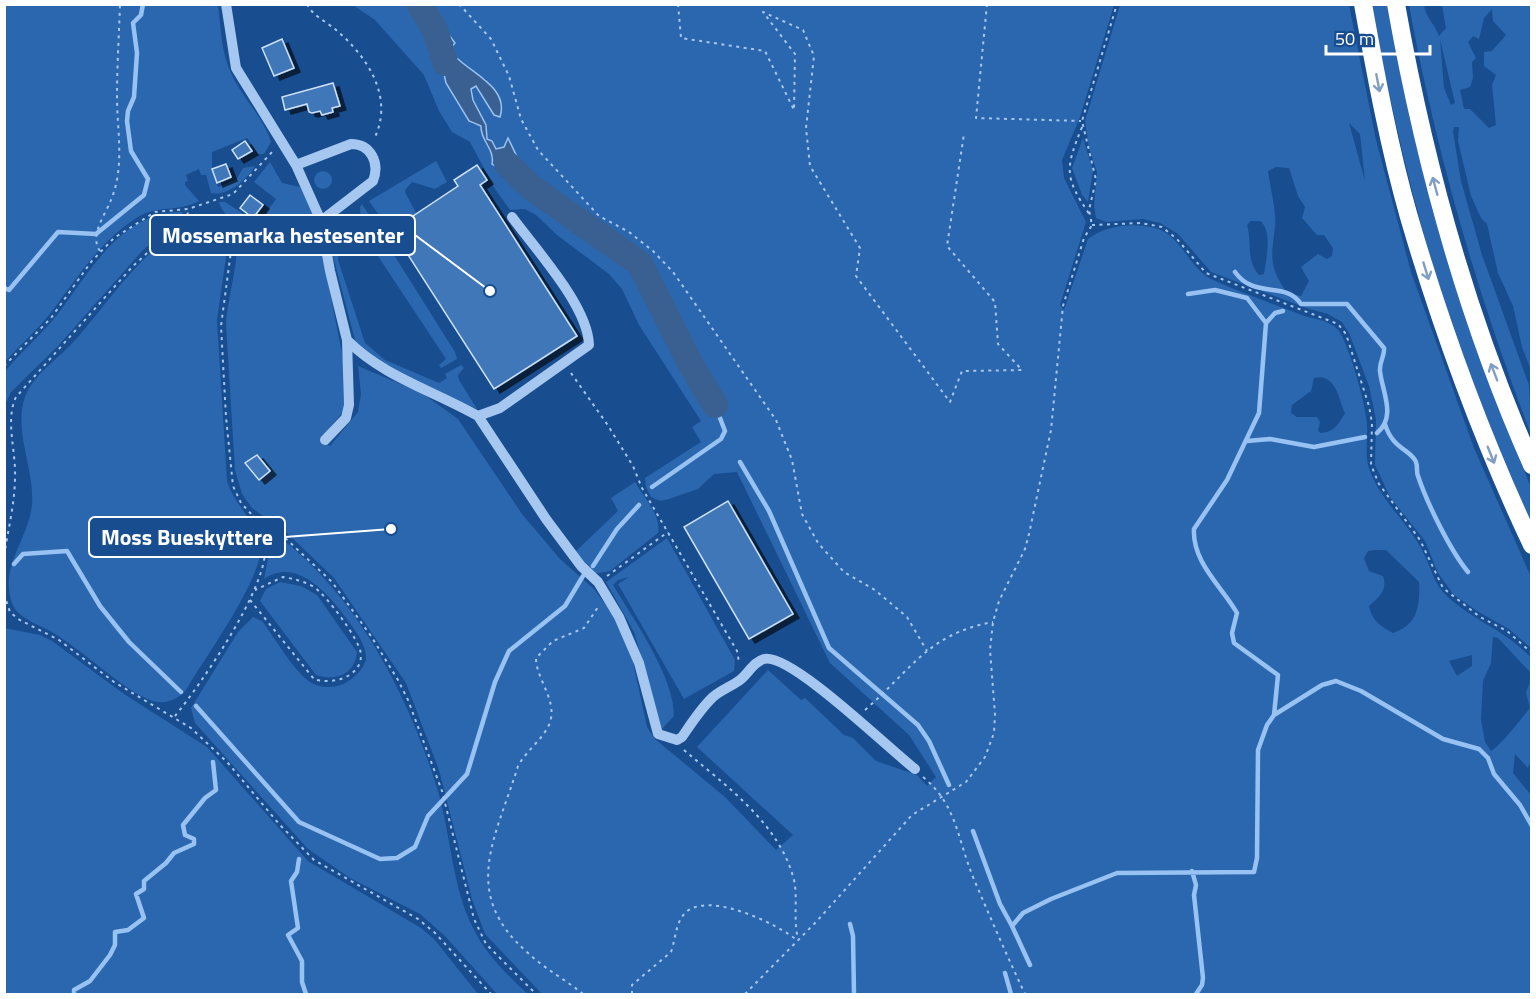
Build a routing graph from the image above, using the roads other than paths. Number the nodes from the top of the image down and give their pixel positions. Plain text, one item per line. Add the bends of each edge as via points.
1 (226, 4) edge
2 (1363, 4) edge
3 (1396, 4) edge
4 (296, 165) junction
5 (512, 217) dead end
6 (321, 221) junction
7 (347, 340) junction
8 (478, 416) junction
9 (325, 440) dead end
10 (1532, 465) edge
11 (1532, 545) edge
12 (915, 769) road end

1 - 4 street via 236,68
2 -> 11 highway via 1384,118 1437,307 1500,478
10 -> 3 highway via 1459,270 1413,95
4 - 6 street
4 - 6 street via 351,144 369,149 376,165 373,181
5 - 8 street via 580,310 589,345 500,408
6 - 7 street
7 - 8 street via 374,364
7 - 9 street via 349,405 346,418
8 - 12 street via 566,547 606,595 629,636 656,730 664,737 677,740 714,696 766,658 778,661 821,688

